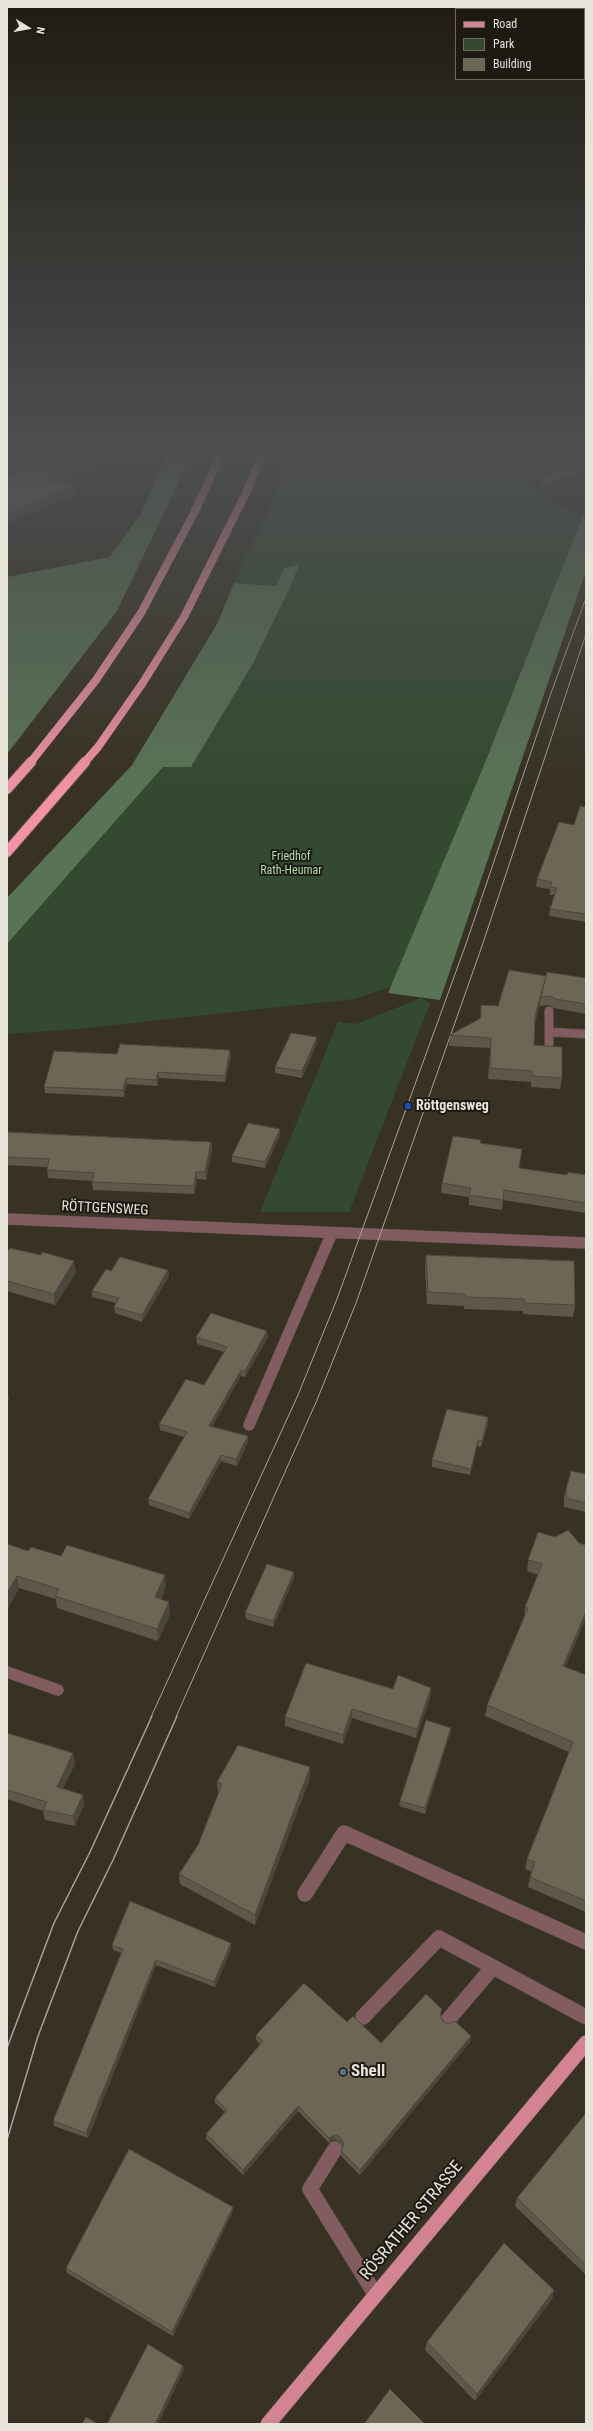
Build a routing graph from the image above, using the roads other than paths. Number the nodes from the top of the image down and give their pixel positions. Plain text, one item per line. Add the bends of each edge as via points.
1 (167, 563) edge
2 (211, 563) edge
3 (7, 789) edge
4 (7, 852) edge
5 (549, 1011) dead end
6 (549, 1032) junction
7 (586, 1034) edge
8 (548, 1051) edge
9 (7, 1219) edge
10 (332, 1233) junction
11 (586, 1243) edge
12 (249, 1425) dead end
13 (7, 1672) edge
14 (58, 1690) dead end
15 (304, 1894) dead end
16 (586, 1942) edge
17 (493, 1967) junction
18 (363, 2017) dead end
19 (586, 2017) edge
20 (448, 2020) dead end
21 (586, 2043) edge
22 (335, 2149) dead end
23 (375, 2294) junction
24 (268, 2424) edge

1 - 3 highway via 140,613 96,680
2 - 4 highway via 184,617 98,747
5 - 6 street
6 - 7 street
6 - 8 street
9 - 10 street, RÖTTGENSWEG
10 - 11 street, RÖTTGENSWEG
10 - 12 street
13 - 14 street
15 - 16 street via 344,1833
17 - 18 street via 439,1938
17 - 19 street
17 - 20 street
21 - 23 main road, RÖSRATHER STRASSE
22 - 23 street via 310,2189
23 - 24 main road, RÖSRATHER STRASSE

